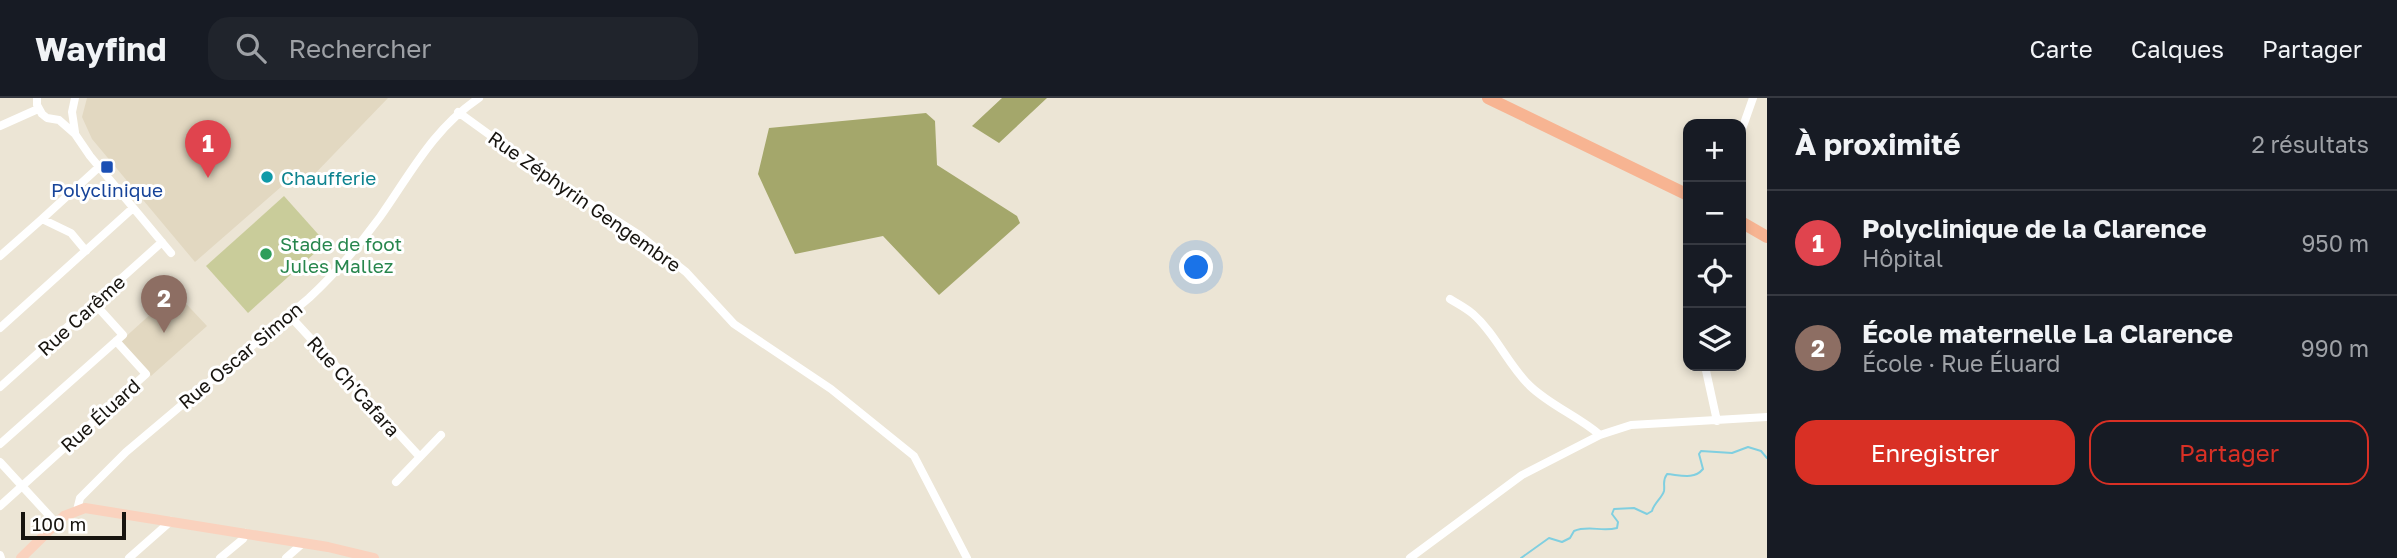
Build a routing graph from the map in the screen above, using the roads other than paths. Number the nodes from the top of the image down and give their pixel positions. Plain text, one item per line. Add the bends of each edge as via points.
1 (37, 98) edge
2 (75, 98) edge
3 (479, 98) edge
4 (1488, 98) edge
5 (1504, 98) edge
6 (1754, 98) edge
7 (38, 109) junction
8 (458, 112) junction
9 (72, 113) junction
10 (1746, 119) edge
11 (59, 120) junction
12 (0, 127) edge
13 (75, 134) junction
14 (99, 167) junction
15 (1683, 190) edge
16 (1683, 191) edge
17 (133, 208) junction
18 (41, 219) junction
19 (1746, 225) edge
20 (1767, 237) edge
21 (162, 242) junction
22 (86, 251) junction
23 (171, 253) dead end
24 (0, 256) edge
25 (1450, 299) dead end
26 (94, 303) junction
27 (289, 314) junction
28 (0, 328) edge
29 (119, 338) junction
30 (1706, 371) edge
31 (0, 387) edge
32 (1767, 417) edge
33 (1717, 421) junction
34 (441, 435) dead end
35 (1600, 435) junction
36 (0, 444) edge
37 (420, 457) junction
38 (0, 462) edge
39 (396, 482) dead end
40 (22, 487) junction
41 (0, 506) edge
42 (77, 510) junction
43 (171, 522) junction
44 (56, 523) junction
45 (246, 533) junction
46 (303, 542) junction
47 (360, 556) edge
48 (21, 558) edge
49 (129, 558) edge
50 (220, 558) edge
51 (286, 558) edge
52 (374, 558) edge
53 (967, 558) edge
54 (1410, 558) edge

1 - 7 street
2 - 9 street
3 - 8 street, Rue Oscar Simon
4 - 16 highway
5 - 15 highway via 1614,150
6 - 10 street
7 - 11 street via 47,118
7 - 12 street
8 - 27 street, Rue Oscar Simon via 431,141 354,252
8 - 53 street, Rue Zéphyrin Gengembre via 647,242 686,272 734,324 831,389 914,456
9 - 11 street
9 - 13 street
11 - 13 street
13 - 14 street
14 - 17 street
14 - 18 street
17 - 21 street
17 - 22 street
18 - 22 street via 71,233
18 - 24 street
19 - 20 highway
21 - 23 street
21 - 26 street, Rue Carême
22 - 28 street
25 - 35 street via 1473,314 1532,388
26 - 29 street
26 - 31 street, Rue Carême
27 - 37 street, Rue Ch'Cafara
27 - 42 street, Rue Oscar Simon via 126,452 80,498
29 - 36 street
29 - 40 street, Rue Éluard via 146,374
30 - 33 street
32 - 33 street
33 - 35 street via 1631,425
34 - 37 street
35 - 54 street via 1522,475
37 - 39 street
38 - 40 street
40 - 41 street
40 - 44 street
42 - 43 main road
42 - 44 main road
43 - 45 main road
43 - 49 street
44 - 48 main road
45 - 46 main road
45 - 50 street
46 - 47 main road
46 - 51 street
47 - 52 main road

